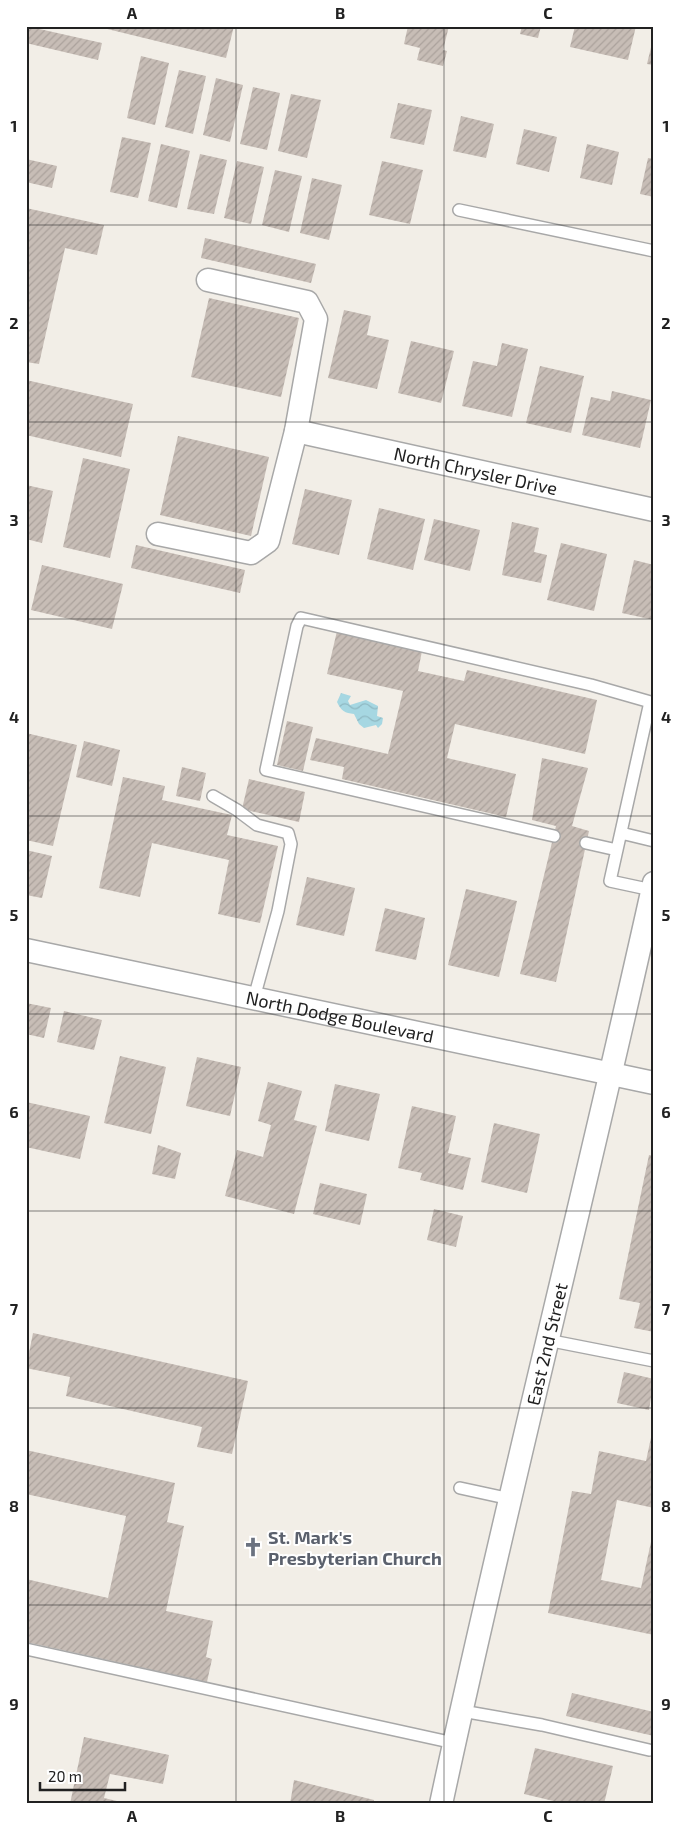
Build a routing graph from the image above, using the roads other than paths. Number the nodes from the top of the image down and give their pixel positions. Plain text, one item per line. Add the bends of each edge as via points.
1 (459, 210) dead end
2 (654, 251) edge
3 (208, 280) dead end
4 (296, 431) junction
5 (654, 510) edge
6 (158, 534) dead end
7 (652, 703) edge
8 (213, 796) dead end
9 (621, 833) junction
10 (554, 836) dead end
11 (654, 841) edge
12 (586, 843) dead end
13 (617, 850) junction
14 (653, 887) edge
15 (26, 950) edge
16 (254, 998) junction
17 (611, 1074) junction
18 (654, 1083) edge
19 (546, 1340) junction
20 (654, 1361) edge
21 (460, 1488) dead end
22 (510, 1499) junction
23 (26, 1649) edge
24 (462, 1711) junction
25 (454, 1743) junction
26 (650, 1750) dead end
27 (441, 1804) edge

1 - 2 lane
3 - 4 street via 307,302 316,319
4 - 5 street, North Chrysler Drive
4 - 6 street via 268,541 250,553
7 - 9 lane
7 - 10 lane via 591,685 301,618 266,770
8 - 16 lane via 257,825 288,833 290,844 278,911
9 - 11 lane
9 - 13 lane
12 - 13 lane
13 - 14 lane via 610,881
14 - 17 street, East 2nd Street
15 - 16 street, North Dodge Boulevard
16 - 17 street, North Dodge Boulevard
17 - 18 street, North Dodge Boulevard
17 - 19 street, East 2nd Street
19 - 20 lane
19 - 22 street, East 2nd Street
21 - 22 lane
22 - 24 street, East 2nd Street
23 - 25 lane
24 - 25 street, East 2nd Street
24 - 26 lane via 542,1725
25 - 27 street, East 2nd Street

